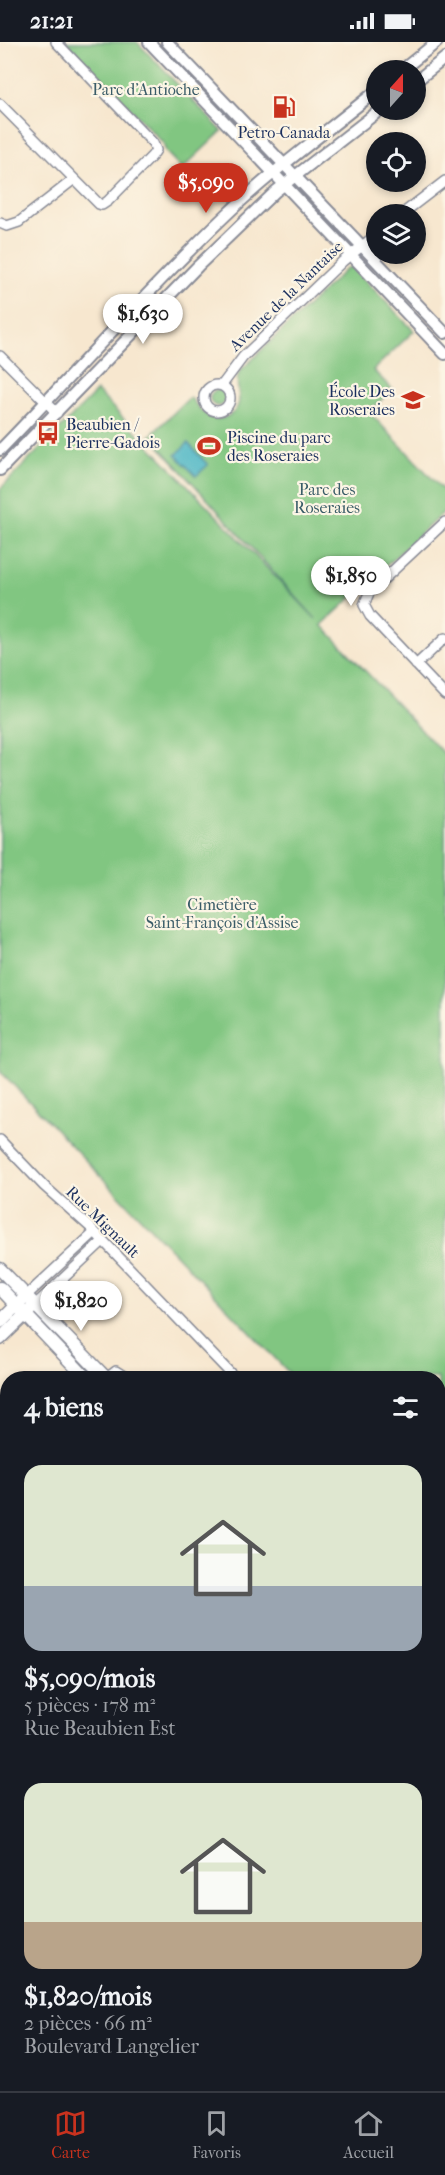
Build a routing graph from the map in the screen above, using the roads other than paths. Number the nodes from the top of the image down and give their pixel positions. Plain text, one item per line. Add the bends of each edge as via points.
1 (56, 42) edge
2 (149, 42) edge
3 (167, 42) edge
4 (436, 42) edge
5 (445, 58) edge
6 (414, 60) edge
7 (426, 73) edge
8 (366, 99) edge
9 (0, 104) edge
10 (367, 120) edge
11 (285, 165) junction
12 (274, 173) junction
13 (296, 176) junction
14 (73, 180) junction
15 (445, 181) edge
16 (285, 184) junction
17 (415, 204) edge
18 (0, 223) edge
19 (366, 242) edge
20 (362, 245) junction
21 (351, 254) junction
22 (160, 280) junction
23 (173, 292) junction
24 (445, 333) edge
25 (445, 354) edge
26 (0, 356) edge
27 (222, 385) dead end
28 (45, 403) junction
29 (57, 413) junction
30 (0, 450) edge
31 (0, 470) edge
32 (445, 522) edge
33 (445, 638) edge
34 (416, 665) junction
35 (445, 695) edge
36 (0, 1140) edge
37 (94, 1232) junction
38 (104, 1241) junction
39 (0, 1269) edge
40 (0, 1288) edge
41 (31, 1301) junction
42 (21, 1310) junction
43 (0, 1322) edge
44 (0, 1339) edge
45 (79, 1371) edge
46 (99, 1371) edge
47 (228, 1371) edge

1 - 14 street via 155,148 152,156 102,205
2 - 12 street
3 - 11 street
4 - 6 street
5 - 7 street
8 - 11 street
9 - 14 street
10 - 13 street
11 - 12 street
11 - 13 street
12 - 16 street
12 - 22 street
13 - 16 street
13 - 20 street
14 - 18 street via 19,222 7,226
15 - 17 street
16 - 21 street
16 - 23 street
19 - 20 street, Avenue de la Nantaise
20 - 21 street, Avenue de la Nantaise
20 - 24 street
21 - 25 street
21 - 27 street, Avenue de la Nantaise via 243,357
22 - 23 street
22 - 28 street
23 - 29 street
26 - 28 street
28 - 29 street
28 - 30 street
29 - 31 street
32 - 34 street via 369,593 364,604 370,616
33 - 34 street
34 - 35 street
36 - 37 street, Rue Mignault
37 - 38 street, Rue Mignault
37 - 41 street
38 - 41 street
38 - 47 street, Rue Mignault
39 - 41 main road
40 - 42 main road
41 - 42 main road
41 - 46 main road
42 - 43 main road
42 - 44 main road
42 - 45 main road

